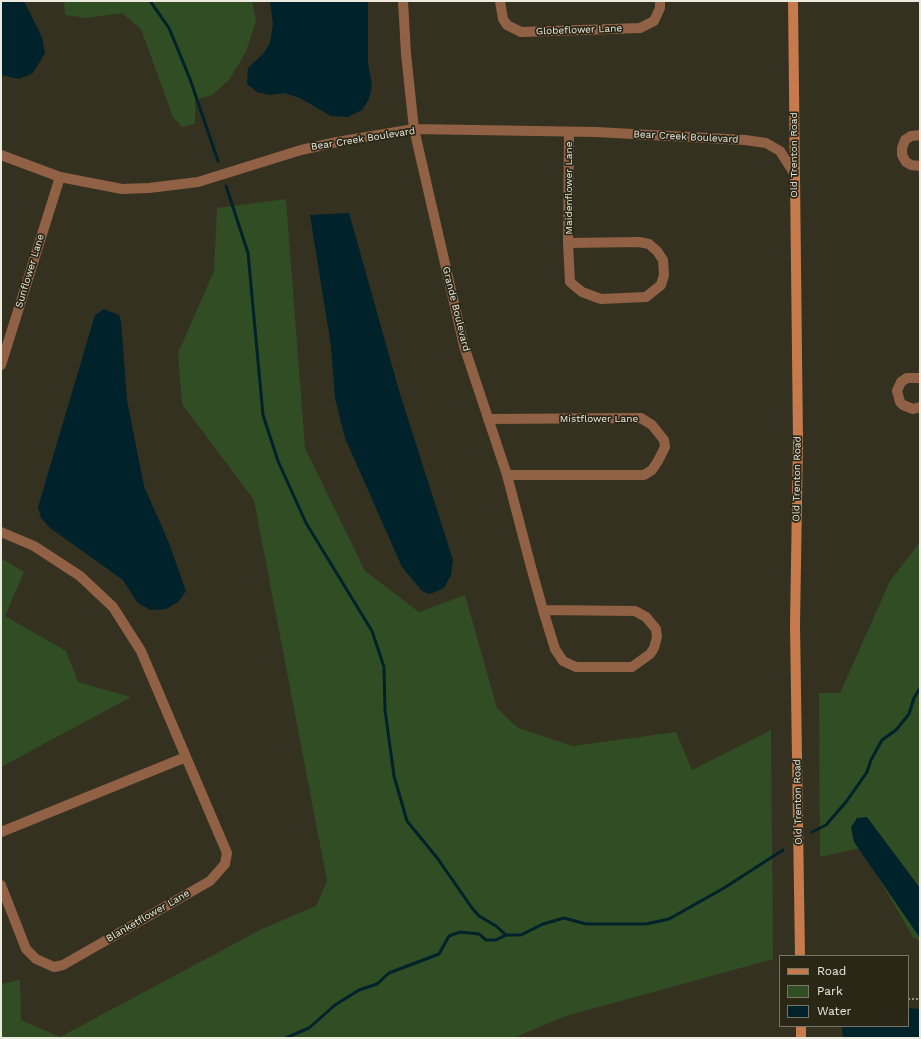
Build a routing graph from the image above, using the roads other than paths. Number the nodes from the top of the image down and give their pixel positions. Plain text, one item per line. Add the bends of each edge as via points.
1 (403, 1) edge
2 (500, 1) edge
3 (660, 1) edge
4 (793, 1) edge
5 (414, 129) junction
6 (569, 133) junction
7 (920, 135) edge
8 (1, 155) edge
9 (920, 166) edge
10 (794, 173) junction
11 (60, 177) junction
12 (568, 243) junction
13 (1, 365) edge
14 (920, 378) edge
15 (920, 407) edge
16 (488, 419) junction
17 (507, 476) junction
18 (1, 532) edge
19 (543, 610) junction
20 (186, 757) junction
21 (1, 832) edge
22 (1, 885) edge
23 (800, 955) edge
24 (801, 1027) edge
25 (801, 1038) edge

1 - 5 street, Grande Boulevard
2 - 3 street, Globeflower Lane via 503,19 507,25 521,32 640,28 654,21 660,8
4 - 10 main road, Old Trenton Road
5 - 6 street, Bear Creek Boulevard
5 - 11 street, Bear Creek Boulevard via 301,150 198,182 177,185 122,189
5 - 16 street, Grande Boulevard via 464,346
6 - 10 street, Bear Creek Boulevard via 596,132 766,143 780,152
6 - 12 street, Maidenflower Lane
7 - 9 street via 905,140 902,148 906,162
8 - 11 street, Bear Creek Boulevard
10 - 23 main road, Old Trenton Road via 798,441 795,625
11 - 13 street, Sunflower Lane
12 - 12 street, Maidenflower Lane via 570,282 586,294 601,299 646,297 661,285 664,275 663,260 649,244
14 - 15 street via 907,378 901,382 897,391 903,405 913,409
16 - 17 street, Grande Boulevard
16 - 17 street, Mistflower Lane via 641,418 652,425 664,440 665,447 658,461 644,476
17 - 19 street, Grande Boulevard
18 - 20 street, Blanketflower Lane via 34,546 80,576 113,607 141,651
19 - 19 street, Grande Boulevard via 555,649 562,661 570,666 632,667 654,648 656,630 646,617 635,611
20 - 21 street
20 - 22 street, Blanketflower Lane via 227,853 226,864 210,881 66,963 54,967 36,959 26,949
24 - 25 main road

